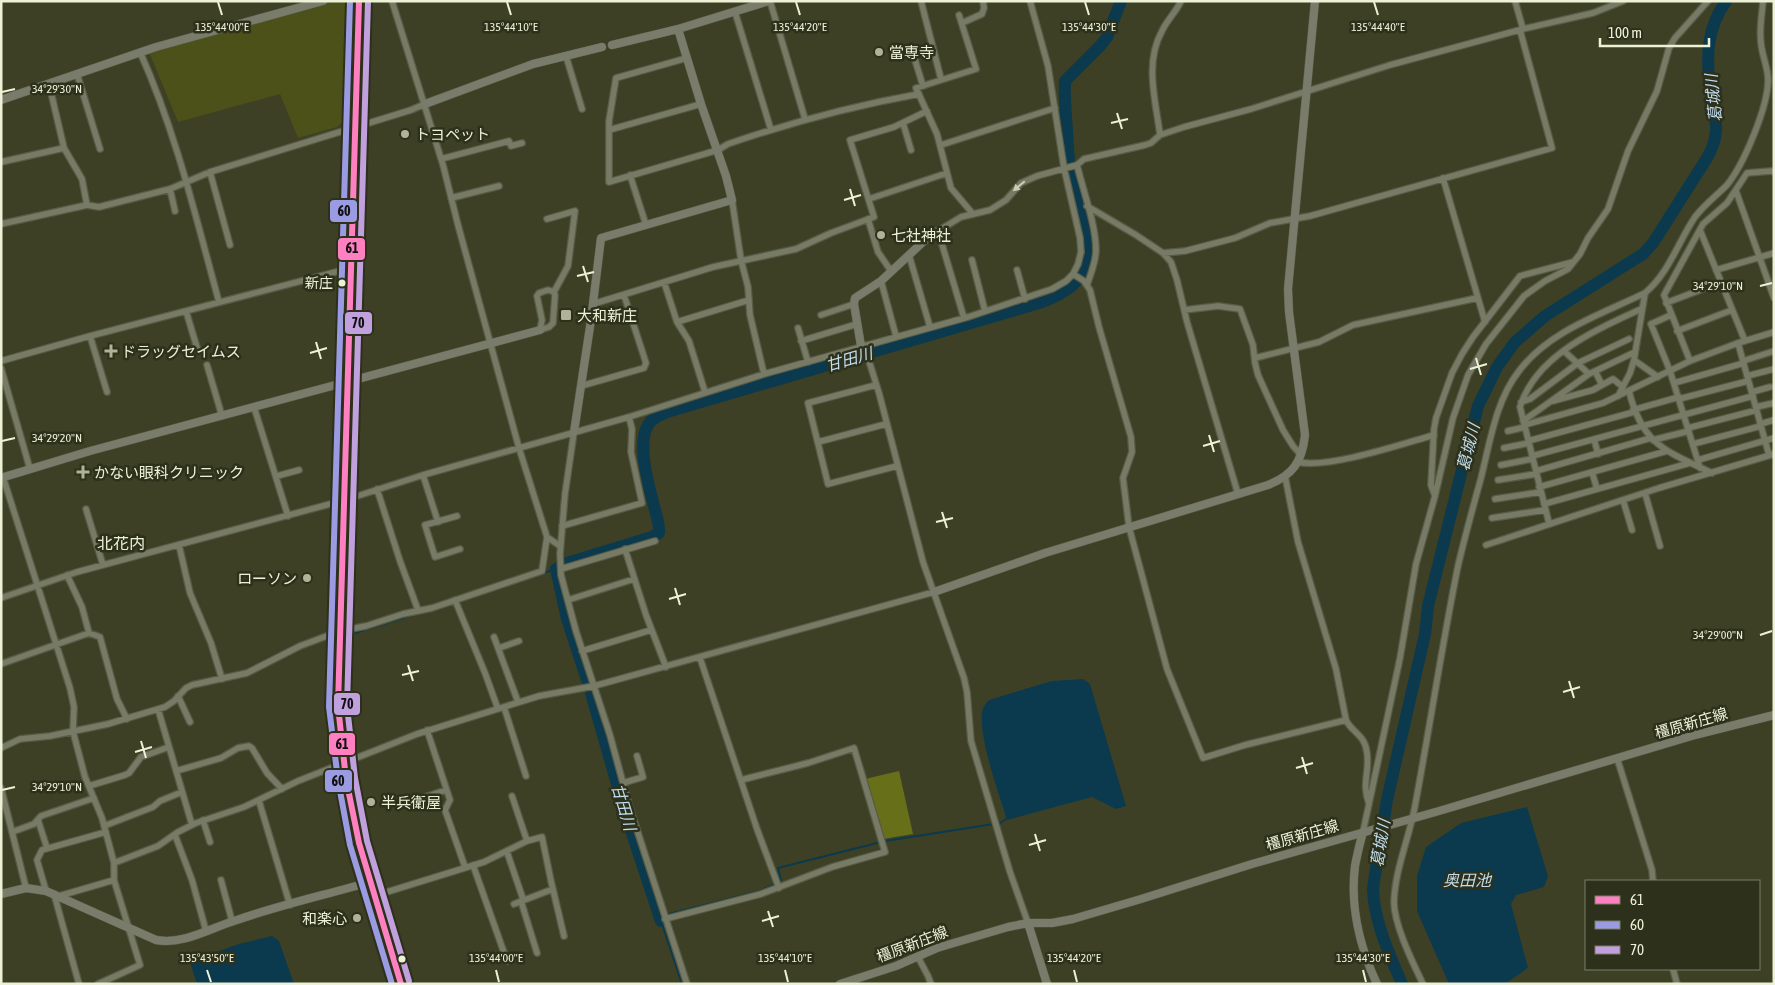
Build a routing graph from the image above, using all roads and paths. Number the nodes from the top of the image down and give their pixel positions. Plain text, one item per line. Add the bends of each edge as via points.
1 (323, 1) edge
2 (360, 1) edge
3 (392, 1) edge
4 (769, 1) edge
5 (921, 1) edge
6 (983, 1) edge
7 (1030, 1) edge
8 (1181, 1) edge
9 (1315, 1) edge
10 (1515, 1) edge
11 (1623, 1) edge
12 (1708, 1) edge
13 (1763, 1) edge
14 (735, 12) junction
15 (959, 15) dead end
16 (962, 23) junction
17 (678, 29) junction
18 (1521, 29) junction
19 (612, 45) dead end
20 (602, 47) dead end
21 (140, 52) junction
22 (566, 56) junction
23 (687, 58) junction
24 (915, 60) dead end
25 (77, 74) junction
26 (941, 79) junction
27 (49, 84) junction
28 (923, 86) junction
29 (1306, 92) junction
30 (919, 94) junction
31 (1, 100) edge
32 (425, 104) junction
33 (701, 104) junction
34 (1055, 108) junction
35 (582, 109) dead end
36 (927, 111) junction
37 (805, 119) junction
38 (903, 123) junction
39 (356, 126) junction
40 (609, 130) junction
41 (771, 130) junction
42 (1160, 136) junction
43 (522, 143) dead end
44 (941, 145) junction
45 (64, 148) junction
46 (100, 149) dead end
47 (718, 150) junction
48 (910, 150) dead end
49 (441, 159) junction
50 (1, 162) edge
51 (1076, 165) junction
52 (1065, 168) junction
53 (210, 172) junction
54 (1774, 172) edge
55 (947, 173) junction
56 (630, 175) junction
57 (1443, 178) junction
58 (186, 184) junction
59 (499, 186) dead end
60 (170, 189) junction
61 (1736, 191) junction
62 (451, 198) junction
63 (869, 199) junction
64 (732, 200) junction
65 (88, 205) junction
66 (1088, 206) junction
67 (175, 211) dead end
68 (973, 214) junction
69 (868, 219) junction
70 (547, 220) dead end
71 (1293, 220) junction
72 (1, 224) edge
73 (646, 226) junction
74 (1700, 230) junction
75 (938, 231) junction
76 (230, 245) dead end
77 (1163, 253) junction
78 (1774, 253) edge
79 (908, 255) junction
80 (1759, 257) junction
81 (741, 260) junction
82 (972, 260) dead end
83 (1576, 261) junction
84 (351, 268) junction
85 (1017, 270) dead end
86 (1716, 270) junction
87 (891, 271) junction
88 (1075, 275) junction
89 (664, 282) junction
90 (880, 282) junction
91 (1721, 282) junction
92 (1085, 283) junction
93 (554, 292) junction
94 (1645, 293) junction
95 (624, 295) junction
96 (1477, 298) junction
97 (1774, 298) edge
98 (1024, 299) junction
99 (749, 300) junction
100 (219, 302) junction
101 (1666, 303) junction
102 (593, 304) junction
103 (854, 304) junction
104 (1642, 309) junction
105 (1184, 310) junction
106 (1732, 310) junction
107 (186, 311) junction
108 (985, 311) junction
109 (821, 315) dead end
110 (1672, 315) junction
111 (964, 318) junction
112 (677, 322) junction
113 (1485, 322) junction
114 (857, 324) junction
115 (930, 327) junction
116 (798, 328) dead end
117 (540, 330) junction
118 (1678, 331) junction
119 (1774, 332) edge
120 (90, 336) junction
121 (896, 336) junction
122 (1629, 339) dead end
123 (1745, 340) junction
124 (802, 341) junction
125 (1738, 343) junction
126 (490, 344) junction
127 (863, 347) junction
128 (1294, 348) junction
129 (198, 351) dead end
130 (1564, 351) junction
131 (1635, 352) junction
132 (1774, 352) edge
133 (1255, 358) junction
134 (1634, 360) junction
135 (1690, 361) junction
136 (1, 362) edge
137 (808, 362) junction
138 (1743, 362) junction
139 (1578, 363) junction
140 (206, 365) dead end
141 (1, 368) edge
142 (1774, 369) edge
143 (1670, 371) junction
144 (1592, 372) junction
145 (764, 374) junction
146 (1658, 377) junction
147 (1748, 378) junction
148 (348, 382) junction
149 (1674, 383) junction
150 (876, 385) junction
151 (1602, 385) junction
152 (581, 386) junction
153 (1623, 387) junction
154 (1770, 387) dead end
155 (1629, 391) junction
156 (106, 392) dead end
157 (704, 392) junction
158 (1752, 394) junction
159 (1618, 397) junction
160 (1679, 398) junction
161 (1521, 402) junction
162 (1549, 402) junction
163 (1774, 403) edge
164 (254, 407) junction
165 (1756, 409) junction
166 (1634, 411) junction
167 (1684, 414) junction
168 (222, 416) junction
169 (629, 417) junction
170 (1774, 420) edge
171 (886, 424) junction
172 (1524, 424) junction
173 (1761, 425) junction
174 (1641, 426) junction
175 (1688, 429) junction
176 (1508, 431) dead end
177 (574, 432) junction
178 (1434, 435) junction
179 (1774, 438) edge
180 (1594, 439) junction
181 (1652, 439) junction
182 (1765, 440) junction
183 (818, 442) junction
184 (1528, 442) junction
185 (1693, 444) junction
186 (519, 448) junction
187 (1504, 448) dead end
188 (1667, 451) junction
189 (1598, 454) junction
190 (1771, 455) edge
191 (1532, 458) junction
192 (1300, 459) junction
193 (1698, 460) junction
194 (1690, 463) junction
195 (1501, 465) dead end
196 (897, 466) junction
197 (1700, 468) junction
198 (30, 469) junction
199 (299, 470) dead end
200 (1592, 472) junction
201 (1536, 473) junction
202 (1712, 473) junction
203 (423, 475) junction
204 (277, 476) junction
205 (1285, 476) junction
206 (2, 478) edge
207 (1498, 480) dead end
208 (1597, 489) junction
209 (377, 490) junction
210 (1540, 490) junction
211 (1645, 493) junction
212 (1238, 494) junction
213 (1435, 496) junction
214 (1495, 499) dead end
215 (345, 500) junction
216 (1623, 500) junction
217 (1544, 507) junction
218 (86, 510) dead end
219 (288, 516) junction
220 (457, 516) dead end
221 (1492, 518) dead end
222 (438, 522) junction
223 (1549, 523) junction
224 (562, 526) junction
225 (1129, 527) junction
226 (1632, 530) dead end
227 (547, 537) junction
228 (654, 541) dead end
229 (179, 545) junction
230 (1486, 545) dead end
231 (560, 546) junction
232 (1660, 546) dead end
233 (460, 549) dead end
234 (625, 549) junction
235 (103, 565) junction
236 (560, 569) junction
237 (67, 575) junction
238 (634, 579) junction
239 (38, 585) junction
240 (934, 592) junction
241 (1, 598) edge
242 (568, 600) junction
243 (456, 602) junction
244 (418, 610) junction
245 (651, 630) junction
246 (340, 631) junction
247 (89, 633) junction
248 (494, 636) dead end
249 (519, 641) dead end
250 (56, 645) junction
251 (498, 648) junction
252 (582, 650) junction
253 (700, 658) junction
254 (1, 664) edge
255 (666, 667) junction
256 (222, 679) junction
257 (594, 686) junction
258 (178, 696) junction
259 (518, 702) junction
260 (501, 708) junction
261 (158, 709) junction
262 (1774, 715) edge
263 (127, 719) junction
264 (1346, 720) junction
265 (190, 722) dead end
266 (427, 730) junction
267 (73, 731) junction
268 (169, 747) junction
269 (1, 748) edge
270 (637, 756) dead end
271 (1617, 758) junction
272 (344, 763) junction
273 (176, 771) junction
274 (526, 776) dead end
275 (741, 780) junction
276 (623, 782) junction
277 (89, 786) junction
278 (1, 788) edge
279 (282, 789) junction
280 (446, 790) junction
281 (182, 792) junction
282 (512, 796) dead end
283 (94, 798) junction
284 (422, 798) dead end
285 (259, 801) junction
286 (1370, 804) junction
287 (1413, 818) junction
288 (38, 820) junction
289 (203, 820) junction
290 (192, 825) junction
291 (105, 829) junction
292 (1365, 831) junction
293 (12, 832) junction
294 (175, 835) junction
295 (527, 841) junction
296 (210, 842) dead end
297 (46, 848) junction
298 (507, 852) junction
299 (114, 862) junction
300 (474, 865) junction
301 (465, 867) junction
302 (114, 880) junction
303 (221, 880) dead end
304 (1653, 880) edge
305 (370, 882) junction
306 (26, 888) junction
307 (779, 888) junction
308 (553, 889) junction
309 (46, 891) junction
310 (1, 894) edge
311 (57, 895) junction
312 (374, 896) junction
313 (519, 901) junction
314 (290, 904) junction
315 (665, 919) junction
316 (232, 921) junction
317 (1028, 923) junction
318 (129, 927) junction
319 (206, 931) junction
320 (564, 936) dead end
321 (538, 952) dead end
322 (918, 957) junction
323 (507, 961) dead end
324 (1673, 970) edge
325 (79, 984) edge
326 (98, 984) edge
327 (401, 984) edge
328 (687, 984) edge
329 (840, 984) edge
330 (930, 984) edge
331 (1047, 984) edge
332 (1377, 984) edge
333 (1422, 984) edge
334 (1677, 984) edge

1 - 21 street
2 - 39 highway
3 - 32 street
4 - 14 street
4 - 37 street
5 - 26 street
6 - 16 street via 982,14
7 - 34 street via 1048,66
8 - 42 street via 1161,31 1152,56
9 - 29 street
10 - 18 street
11 - 18 street via 1594,13
12 - 83 street via 1669,48 1657,91 1628,151 1608,209
13 - 94 street via 1761,44 1768,82 1761,115 1734,174 1696,216 1664,271
14 - 17 street
14 - 41 street
15 - 16 street
16 - 26 street via 976,69
17 - 19 street
17 - 23 street
18 - 29 street
18 - 57 street via 1552,148
20 - 22 street
21 - 25 street
21 - 58 street via 171,130
22 - 32 street via 533,64
22 - 35 street
23 - 33 street
23 - 40 street via 616,78
24 - 28 street
25 - 27 street
25 - 46 street
26 - 28 street
27 - 31 street
27 - 45 street
28 - 30 street via 916,88
29 - 42 street
29 - 71 street
30 - 36 street
30 - 37 street
32 - 39 street
32 - 49 street
33 - 40 street
33 - 47 street
34 - 44 street
34 - 52 street
36 - 38 street
36 - 44 street
37 - 41 street
38 - 48 street
38 - 63 street via 850,140
39 - 53 street
39 - 84 highway
40 - 56 street via 609,182
41 - 47 street
42 - 51 street via 1151,143 1084,159
43 - 49 street via 511,146 509,141
44 - 55 street
45 - 50 street
45 - 65 street via 82,179
47 - 56 street
47 - 64 street
49 - 62 street
51 - 52 street
51 - 66 street
52 -> 68 street via 1021,183 1006,200 990,210
52 - 88 street via 1080,238 1081,252
53 - 58 street
53 - 76 street
54 - 61 street via 1747,173
55 - 63 street
55 - 68 street via 954,192
56 - 73 street
57 - 71 street
57 - 96 street
58 - 60 street
58 - 100 street
59 - 62 street
60 - 65 street via 99,207
60 - 67 street
61 - 74 street
61 - 80 street
62 - 126 street
63 - 69 street via 874,217
64 - 73 street
64 - 81 street
65 - 72 street
66 - 77 street
66 - 92 street via 1096,250 1093,270
68 - 75 street via 961,217
69 - 81 street via 796,249
69 - 87 street via 878,252
70 - 93 street via 575,211 568,266
71 - 77 street via 1270,223 1242,235 1185,251
71 - 128 street via 1288,290
73 - 102 street via 601,238
74 - 86 street
74 - 101 street via 1664,295
75 - 79 street
75 - 111 street
77 - 105 street via 1175,270
78 - 80 street
79 - 87 street
79 - 115 street
80 - 86 street
80 - 97 street
81 - 89 street
81 - 99 street
82 - 108 street
83 - 113 street via 1520,276
83 - 213 street via 1524,296 1477,358 1453,418
84 - 100 street
84 - 148 highway
85 - 98 street
86 - 91 street
87 - 90 street
88 - 92 street
88 - 98 street via 1052,289
89 - 95 street
89 - 112 street
90 - 103 street via 855,298
90 - 121 street
91 - 101 street
91 - 106 street
92 - 225 street via 1131,436 1132,452 1122,478
93 - 117 street via 553,323
93 - 117 street via 548,290 537,296 542,320
94 - 104 street
94 - 287 street via 1577,325 1544,346 1518,372 1500,404 1459,565
95 - 102 street
95 - 152 street via 646,363 644,368
96 - 113 street
96 - 128 street via 1353,324 1326,339
98 - 108 street
99 - 112 street
99 - 145 street
100 - 107 street
101 - 110 street
102 - 152 street
103 - 109 street
103 - 114 street
104 - 130 street via 1590,333
104 - 131 street
105 - 133 street via 1218,306 1240,309
105 - 212 street
106 - 118 street
106 - 123 street
107 - 120 street
107 - 129 street
108 - 111 street
110 - 118 street
110 - 143 street via 1651,324
111 - 115 street
112 - 157 street via 690,341
113 - 178 street via 1452,373 1436,418
114 - 124 street
114 - 127 street
115 - 121 street
116 - 124 street
117 - 126 street
118 - 135 street
119 - 123 street
120 - 136 street
120 - 156 street
121 - 127 street
122 - 139 street
123 - 125 street
124 - 137 street
125 - 135 street
125 - 138 street
126 - 148 street
126 - 186 street
127 - 137 street
127 - 150 street
128 - 133 street
128 - 192 street via 1305,435
130 - 139 street
130 - 161 street via 1539,372
131 - 134 street
131 - 144 street
132 - 138 street
133 - 192 street via 1258,375
134 - 146 street
134 - 153 street
135 - 143 street
137 - 145 street
138 - 147 street
138 - 149 street
139 - 144 street
139 - 161 street via 1530,399
140 - 168 street
141 - 198 street
142 - 147 street
143 - 146 street
143 - 149 street
144 - 151 street
144 - 162 street
145 - 157 street
146 - 155 street
147 - 158 street
147 - 160 street
148 - 164 street
148 - 215 highway
149 - 160 street
150 - 171 street
150 - 183 street via 808,403
151 - 153 street via 1613,379
151 - 162 street
152 - 177 street
153 - 159 street
154 - 158 street
155 - 159 street
155 - 166 street
157 - 169 street
158 - 165 street
158 - 167 street
159 - 172 street
160 - 166 street
160 - 167 street
161 - 172 street
162 - 172 street
163 - 165 street
164 - 168 street
164 - 204 street
165 - 173 street
165 - 175 street
166 - 174 street
166 - 184 street
167 - 174 street
167 - 175 street
168 - 198 street
169 - 177 street
169 - 224 street via 631,452 642,503
170 - 173 street
171 - 183 street
171 - 196 street
172 - 176 street
172 - 184 street
173 - 182 street
173 - 185 street
174 - 180 street
174 - 181 street
175 - 181 street
175 - 185 street
177 - 186 street
177 - 224 street
178 - 192 street via 1344,458 1312,463
178 - 213 street via 1431,484
179 - 182 street
180 - 189 street
180 - 191 street
181 - 188 street
181 - 189 street
182 - 190 street
182 - 193 street
183 - 196 street via 828,484
184 - 187 street
184 - 191 street
185 - 193 street
186 - 203 street
186 - 227 street
188 - 194 street
188 - 200 street
189 - 201 street
190 - 202 street
191 - 195 street
191 - 201 street
192 - 205 street
193 - 197 street
194 - 197 street
194 - 208 street
196 - 240 street
197 - 202 street
198 - 206 street
199 - 204 street
200 - 208 street
200 - 210 street
201 - 207 street
201 - 210 street
202 - 211 street
203 - 209 street
203 - 222 street
204 - 219 street
205 - 212 street
205 - 264 street via 1298,542 1336,669
206 - 239 street
208 - 217 street
209 - 215 street
209 - 244 street
210 - 214 street
210 - 217 street
211 - 216 street
211 - 232 street
212 - 225 street
213 - 286 street via 1416,564
215 - 219 street
215 - 246 highway
216 - 223 street
216 - 226 street
217 - 221 street
217 - 223 street
218 - 235 street
219 - 229 street
220 - 222 street
222 - 233 street via 425,526 435,557
223 - 230 street
224 - 231 street
225 - 240 street
225 - 264 street via 1167,670 1203,758
227 - 231 street
227 - 243 street via 542,571
228 - 234 street
229 - 235 street
229 - 256 street via 190,593
231 - 236 street
234 - 236 street
234 - 238 street
235 - 237 street
236 - 242 street
237 - 239 street
237 - 247 street via 82,607
238 - 242 street
238 - 245 street
239 - 241 street
239 - 250 street
240 - 253 street
240 - 317 street via 964,678 971,741
242 - 252 street
243 - 244 street
243 - 260 street
244 - 246 street
245 - 252 street
245 - 255 street
246 - 256 street via 300,646 247,673
246 - 272 highway via 338,706
247 - 250 street
247 - 263 street via 100,637 117,699
248 - 251 street
249 - 251 street
250 - 254 street
250 - 267 street via 74,707
251 - 259 street
252 - 257 street
253 - 255 street
253 - 275 street
255 - 257 street
256 - 258 street via 192,685
257 - 259 street
257 - 276 street
258 - 261 street
258 - 265 street
259 - 260 street
260 - 266 street
260 - 274 street
261 - 263 street
261 - 268 street
262 - 271 street, 橿原新庄線
263 - 267 street
264 - 286 street via 1361,735 1367,752 1365,788
266 - 272 street
266 - 280 street
267 - 269 street via 20,739
267 - 277 street
268 - 273 street
268 - 277 street via 141,757 125,775
270 - 276 street via 643,777
271 - 287 street, 橿原新庄線
271 - 304 street
272 - 279 street
272 - 305 highway via 354,824
273 - 279 street via 249,746
273 - 281 street
275 - 307 street
275 - 307 street via 854,748 885,852 832,867
276 - 315 street
277 - 283 street
278 - 293 street
279 - 285 street
280 - 284 street
280 - 301 street via 450,800 445,810
281 - 290 street
281 - 291 street
282 - 295 street
283 - 288 street via 41,816
283 - 291 street
285 - 289 street
285 - 314 street
286 - 292 street
287 - 292 street, 橿原新庄線
287 - 333 street via 1400,862 1394,903 1410,957
288 - 293 street
288 - 297 street
289 - 290 street
289 - 296 street
290 - 294 street
291 - 297 street
291 - 299 street
292 - 317 street, 橿原新庄線 via 1073,919
292 - 332 street via 1355,866 1354,897 1366,961
293 - 306 street
294 - 299 street via 158,846
294 - 319 street
295 - 298 street
295 - 308 street via 542,837
297 - 309 street via 37,860
298 - 300 street
298 - 313 street
299 - 302 street
300 - 301 street
300 - 323 street
301 - 312 street
302 - 311 street
302 - 318 street
303 - 316 street
305 - 312 highway
305 - 314 street
306 - 309 street
306 - 310 street
307 - 315 street
308 - 313 street
308 - 320 street
309 - 311 street
311 - 318 street
311 - 325 street
312 - 327 highway
313 - 321 street
314 - 316 street
315 - 328 street
316 - 319 street
317 - 322 street, 橿原新庄線 via 945,945
317 - 331 street
318 - 319 street via 166,942
318 - 326 street via 140,965
322 - 329 street, 橿原新庄線
322 - 330 street
324 - 334 street

